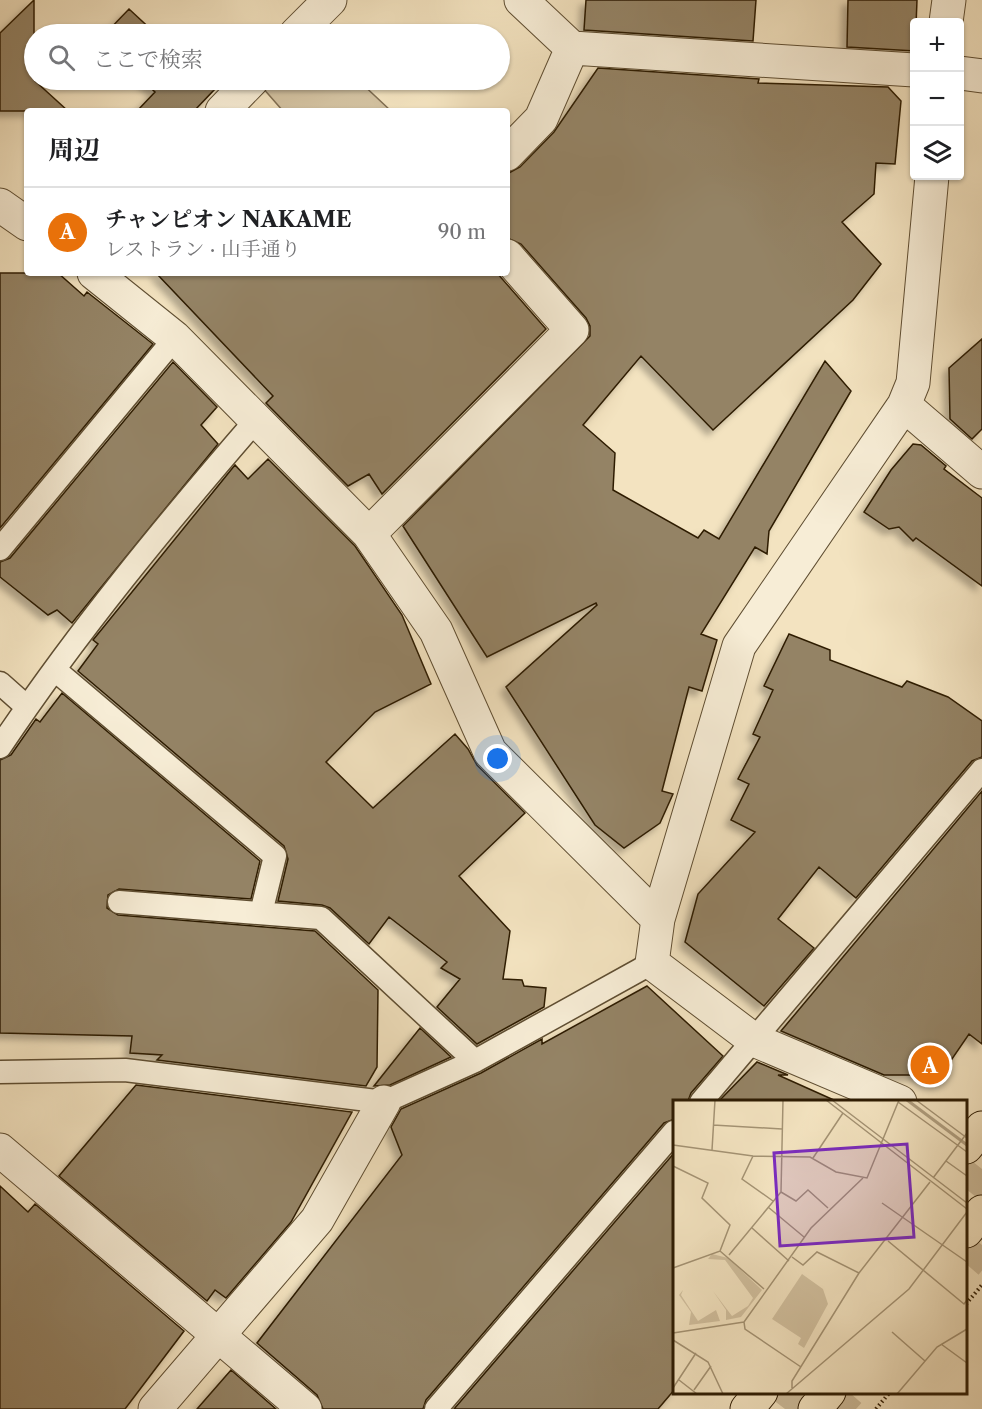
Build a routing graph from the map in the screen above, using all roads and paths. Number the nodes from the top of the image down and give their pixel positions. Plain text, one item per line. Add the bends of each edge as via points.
1 (330, 0) edge
2 (521, 0) edge
3 (949, 0) edge
4 (947, 18) edge
5 (306, 24) edge
6 (572, 48) junction
7 (910, 70) edge
8 (964, 74) edge
9 (982, 76) edge
10 (242, 90) edge
11 (225, 108) edge
12 (510, 151) edge
13 (932, 180) edge
14 (0, 205) edge
15 (24, 222) edge
16 (510, 259) edge
17 (98, 276) edge
18 (175, 338) junction
19 (904, 405) junction
20 (257, 419) junction
21 (982, 472) edge
22 (369, 534) junction
23 (0, 549) edge
24 (55, 670) junction
25 (0, 683) edge
26 (27, 707) junction
27 (0, 747) edge
28 (982, 770) edge
29 (119, 902) dead end
30 (261, 913) junction
31 (658, 919) junction
32 (652, 963) junction
33 (754, 1040) junction
34 (475, 1061) junction
35 (0, 1072) edge
36 (702, 1100) edge
37 (898, 1100) edge
38 (384, 1102) junction
39 (673, 1134) edge
40 (0, 1150) edge
41 (982, 1212) edge
42 (967, 1230) edge
43 (982, 1285) edge
44 (967, 1303) edge
45 (217, 1334) junction
46 (758, 1394) edge
47 (827, 1394) edge
48 (888, 1394) edge
49 (155, 1409) edge
50 (305, 1409) edge
51 (436, 1409) edge
52 (747, 1409) edge
53 (815, 1409) edge
54 (876, 1409) edge

1 - 5 street
2 - 6 street
3 - 4 street
6 - 7 street
6 - 12 street via 541,119
8 - 9 street
10 - 11 street
13 - 19 street via 913,383
14 - 15 street
16 - 22 street via 572,330
17 - 18 street
18 - 20 street
18 - 23 lane
19 - 21 street
19 - 31 street via 739,646
20 - 22 street
20 - 24 lane via 184,503
22 - 31 street via 436,631 490,753
24 - 26 lane
24 - 30 lane via 275,856
25 - 26 lane
26 - 27 lane
28 - 33 lane
29 - 30 lane
30 - 34 lane via 321,918
31 - 32 street
32 - 33 street
32 - 34 lane
33 - 36 lane
33 - 37 street
34 - 38 lane
35 - 38 lane via 125,1070
38 - 45 street via 317,1220
39 - 51 lane
40 - 45 street
41 - 42 main road
43 - 44 path
45 - 49 street
45 - 50 street
46 - 52 main road
47 - 53 main road
48 - 54 path

